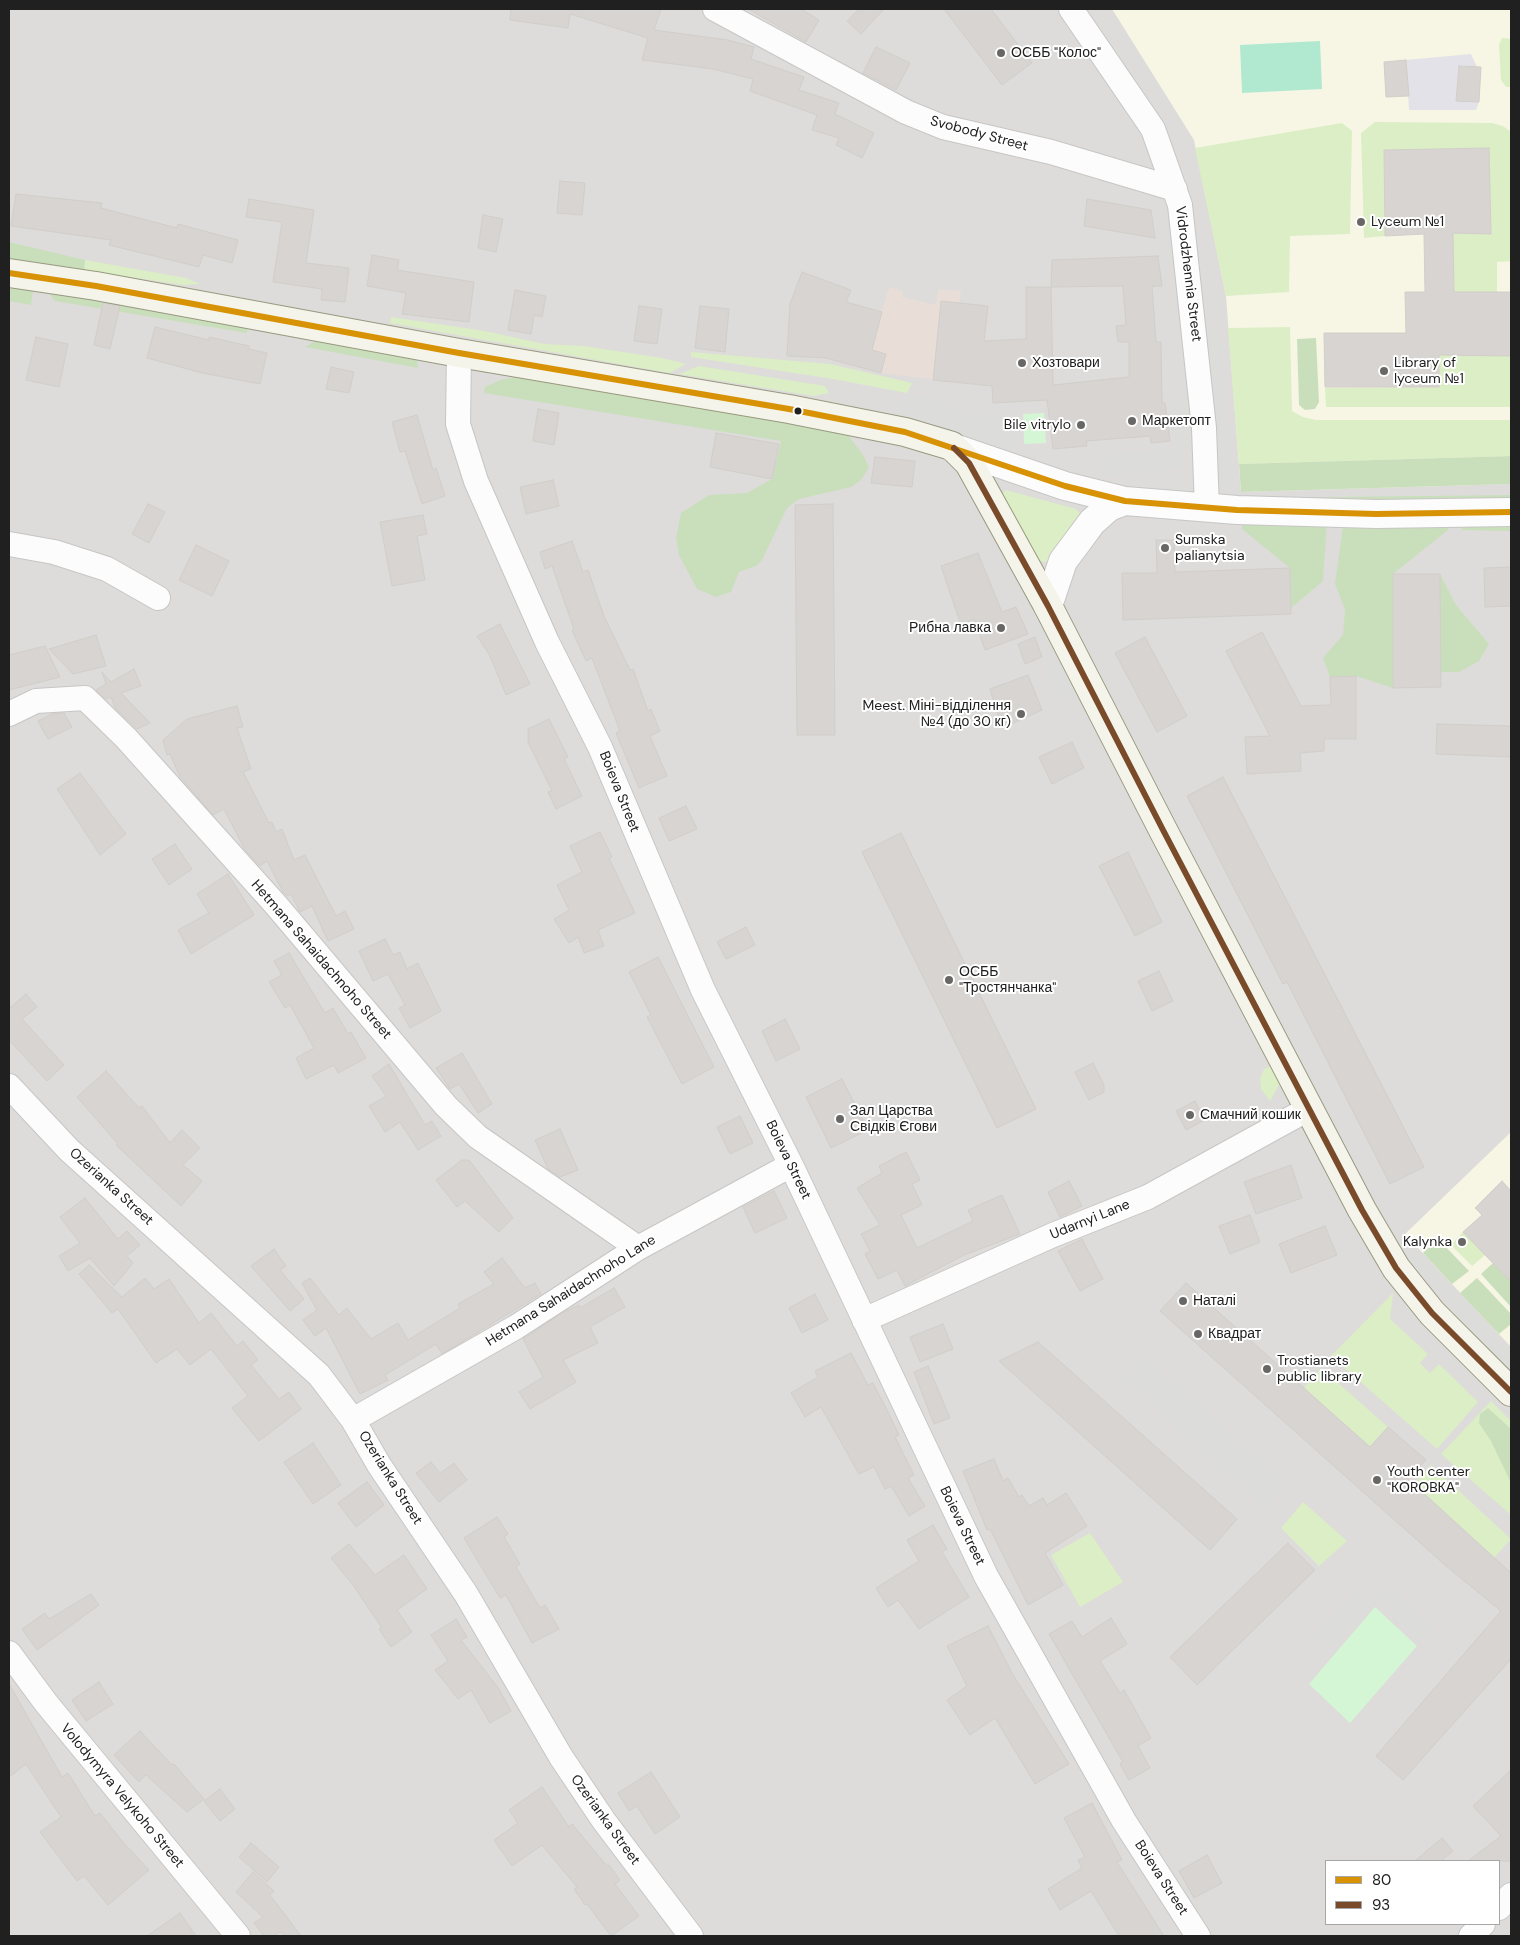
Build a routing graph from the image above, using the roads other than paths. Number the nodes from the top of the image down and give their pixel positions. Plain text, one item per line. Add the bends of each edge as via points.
1 (715, 9) edge
2 (1071, 9) edge
3 (1175, 189) junction
4 (9, 273) edge
5 (459, 353) junction
6 (954, 448) junction
7 (1125, 502) junction
8 (1207, 508) junction
9 (1511, 512) edge
10 (9, 544) edge
11 (158, 598) dead end
12 (1048, 606) junction
13 (9, 714) edge
14 (9, 1086) edge
15 (1310, 1108) junction
16 (791, 1165) junction
17 (638, 1248) junction
18 (864, 1320) junction
19 (1511, 1392) edge
20 (354, 1420) junction
21 (9, 1653) edge
22 (1511, 1895) edge
23 (1500, 1907) edge
24 (1482, 1925) edge
25 (238, 1936) edge
26 (691, 1936) edge
27 (1198, 1936) edge
28 (1471, 1936) edge

1 - 3 street, Svobody Street via 906,112 943,127 1051,152
2 - 3 street, Vidrodzhennia Street via 1152,129
3 - 8 street, Vidrodzhennia Street via 1180,205 1194,313
4 - 5 main road via 115,289
5 - 6 main road via 789,408 905,432
5 - 16 street, Boieva Street via 458,424 476,481 547,642 600,747 703,990
6 - 7 street via 1065,486
6 - 12 main road via 969,463
7 - 8 street
7 - 12 street via 1109,507 1078,540 1063,561
8 - 9 street via 1376,514
10 - 11 street via 54,552 107,569
12 - 15 main road
13 - 17 street, Hetmana Sahaidachnoho Street via 36,701 85,698 126,738 276,905 446,1106 478,1136
14 - 20 street, Ozerianka Street via 70,1150 319,1375
15 - 18 street, Udarnyi Lane via 1148,1196
15 - 19 main road via 1362,1210 1400,1274 1432,1313
16 - 17 street, Hetmana Sahaidachnoho Lane
16 - 18 street, Boieva Street
17 - 20 street, Hetmana Sahaidachnoho Lane via 516,1327
18 - 27 street, Boieva Street via 986,1576 1124,1821
20 - 26 street, Ozerianka Street via 379,1465 466,1594 560,1757
21 - 25 street, Volodymyra Velykoho Street
22 - 23 street
24 - 28 street

